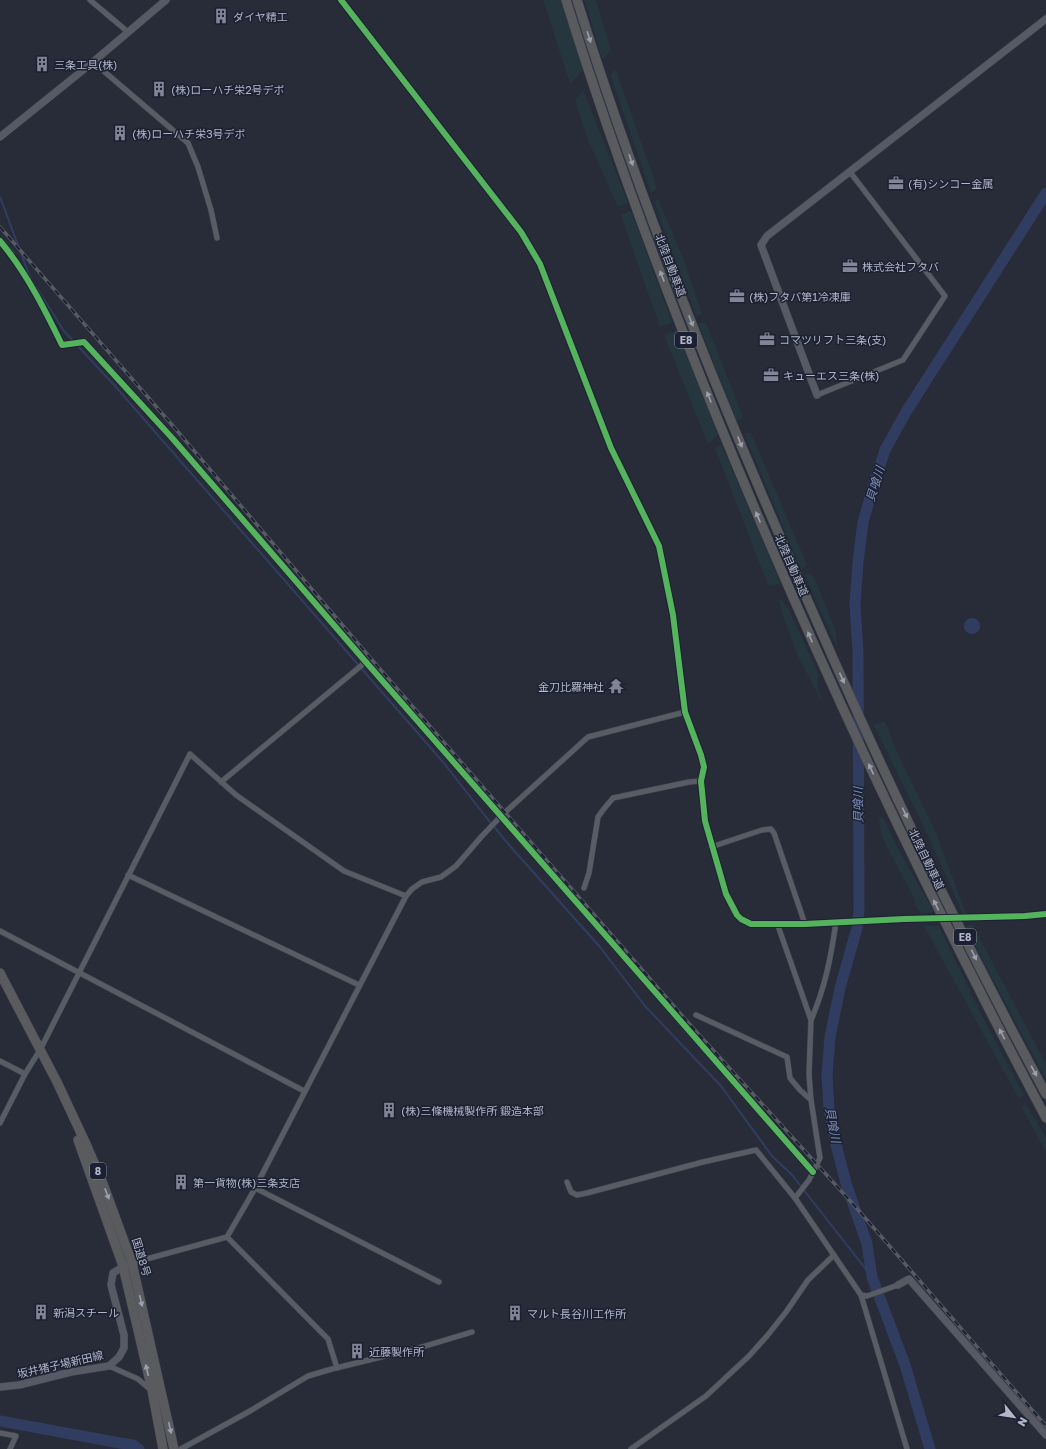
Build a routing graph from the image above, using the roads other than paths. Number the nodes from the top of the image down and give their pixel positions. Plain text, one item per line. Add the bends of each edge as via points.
1 (90, 0) edge
2 (166, 0) edge
3 (341, 0) edge
4 (566, 0) edge
5 (577, 0) edge
6 (1046, 19) edge
7 (128, 32) junction
8 (93, 62) junction
9 (0, 137) edge
10 (850, 172) junction
11 (216, 238) dead end
12 (0, 241) edge
13 (11, 254) joint
14 (84, 342) joint
15 (817, 395) joint
16 (364, 663) junction
17 (684, 712) junction
18 (701, 781) junction
19 (221, 782) junction
20 (501, 816) junction
21 (711, 847) junction
22 (128, 875) junction
23 (584, 888) dead end
24 (406, 896) junction
25 (1046, 914) edge
26 (932, 918) tunnel mouth
27 (961, 918) tunnel mouth
28 (838, 922) junction
29 (777, 923) junction
30 (805, 924) junction
31 (0, 931) edge
32 (78, 972) junction
33 (0, 973) edge
34 (359, 985) junction
35 (696, 1015) dead end
36 (811, 1020) junction
37 (40, 1050) junction
38 (0, 1061) edge
39 (26, 1074) junction
40 (56, 1082) junction
41 (304, 1091) junction
42 (1046, 1094) edge
43 (811, 1100) junction
44 (1046, 1118) edge
45 (0, 1123) edge
46 (813, 1172) junction
47 (567, 1182) dead end
48 (255, 1188) junction
49 (797, 1197) junction
50 (227, 1237) junction
51 (834, 1255) junction
52 (132, 1263) junction
53 (123, 1266) junction
54 (439, 1282) dead end
55 (898, 1285) joint
56 (861, 1295) junction
57 (472, 1332) dead end
58 (109, 1366) junction
59 (337, 1368) junction
60 (0, 1388) edge
61 (152, 1390) junction
62 (0, 1432) edge
63 (1046, 1435) edge
64 (10, 1449) edge
65 (163, 1449) edge
66 (174, 1449) edge
67 (181, 1449) edge
68 (631, 1449) edge
69 (907, 1449) edge

1 - 7 street
2 - 7 street
3 - 17 street via 521,232 540,264 611,448 659,546 673,616
44 -> 4 highway, 北陸自動車道 / E8 via 958,950 887,805 752,501 682,329 622,169
5 -> 42 highway, 北陸自動車道 / E8 via 632,163 693,328 748,464 888,778
6 - 10 street
7 - 8 street
8 - 9 street
8 - 11 street via 188,143 198,167
10 - 15 street via 766,236 761,246
10 - 15 street via 945,296 903,360
12 - 13 street
13 - 14 street via 32,285 62,344
14 - 16 street via 173,439
16 - 19 street
16 - 20 street
17 - 18 street via 704,767
17 - 20 street via 588,737
18 - 21 street via 705,821
18 - 23 street via 613,798 598,817 590,873
19 - 22 street via 190,754
19 - 24 street via 344,871
20 - 24 street via 456,866 441,877 422,882
20 - 46 street
21 - 29 street via 726,894 737,915 751,924
21 - 30 street via 771,829
22 - 32 street
22 - 34 street
24 - 34 street
25 - 27 street
26 - 28 street
28 - 30 street
28 - 36 street via 830,964
29 - 30 street
29 - 36 street
31 - 32 street
32 - 37 street
32 - 41 street
33 - 37 highway, 国道8号 / 8
34 - 41 street
35 - 43 street via 787,1057 790,1078
36 - 43 street
37 - 39 street
37 - 40 highway, 国道8号 / 8
38 - 39 street
39 - 45 street
40 -> 52 highway, 国道8号 / 8 via 99,1173
40 - 53 highway, 国道8号 / 8
41 - 48 street
43 - 46 street via 820,1158
46 - 49 street
47 - 49 street via 571,1192 577,1195 756,1150
48 - 50 street
48 - 54 street
49 - 51 street
50 - 52 street
50 - 59 street via 328,1339
51 - 56 street
51 - 68 street via 808,1280 786,1312 748,1356 706,1396
52 - 53 street
52 -> 66 highway, 国道8号 / 8
53 - 58 street, 坂井猪子場新田線 via 113,1273 111,1285 124,1335 124,1348 119,1358
61 -> 53 highway, 国道8号 / 8
55 - 56 street via 867,1296
55 - 63 street via 909,1279
56 - 69 street
57 - 59 street
58 - 60 street, 坂井猪子場新田線
58 - 61 street via 138,1379
59 - 67 street via 308,1376
61 - 65 highway, 国道8号 / 8
62 - 64 street via 16,1436

